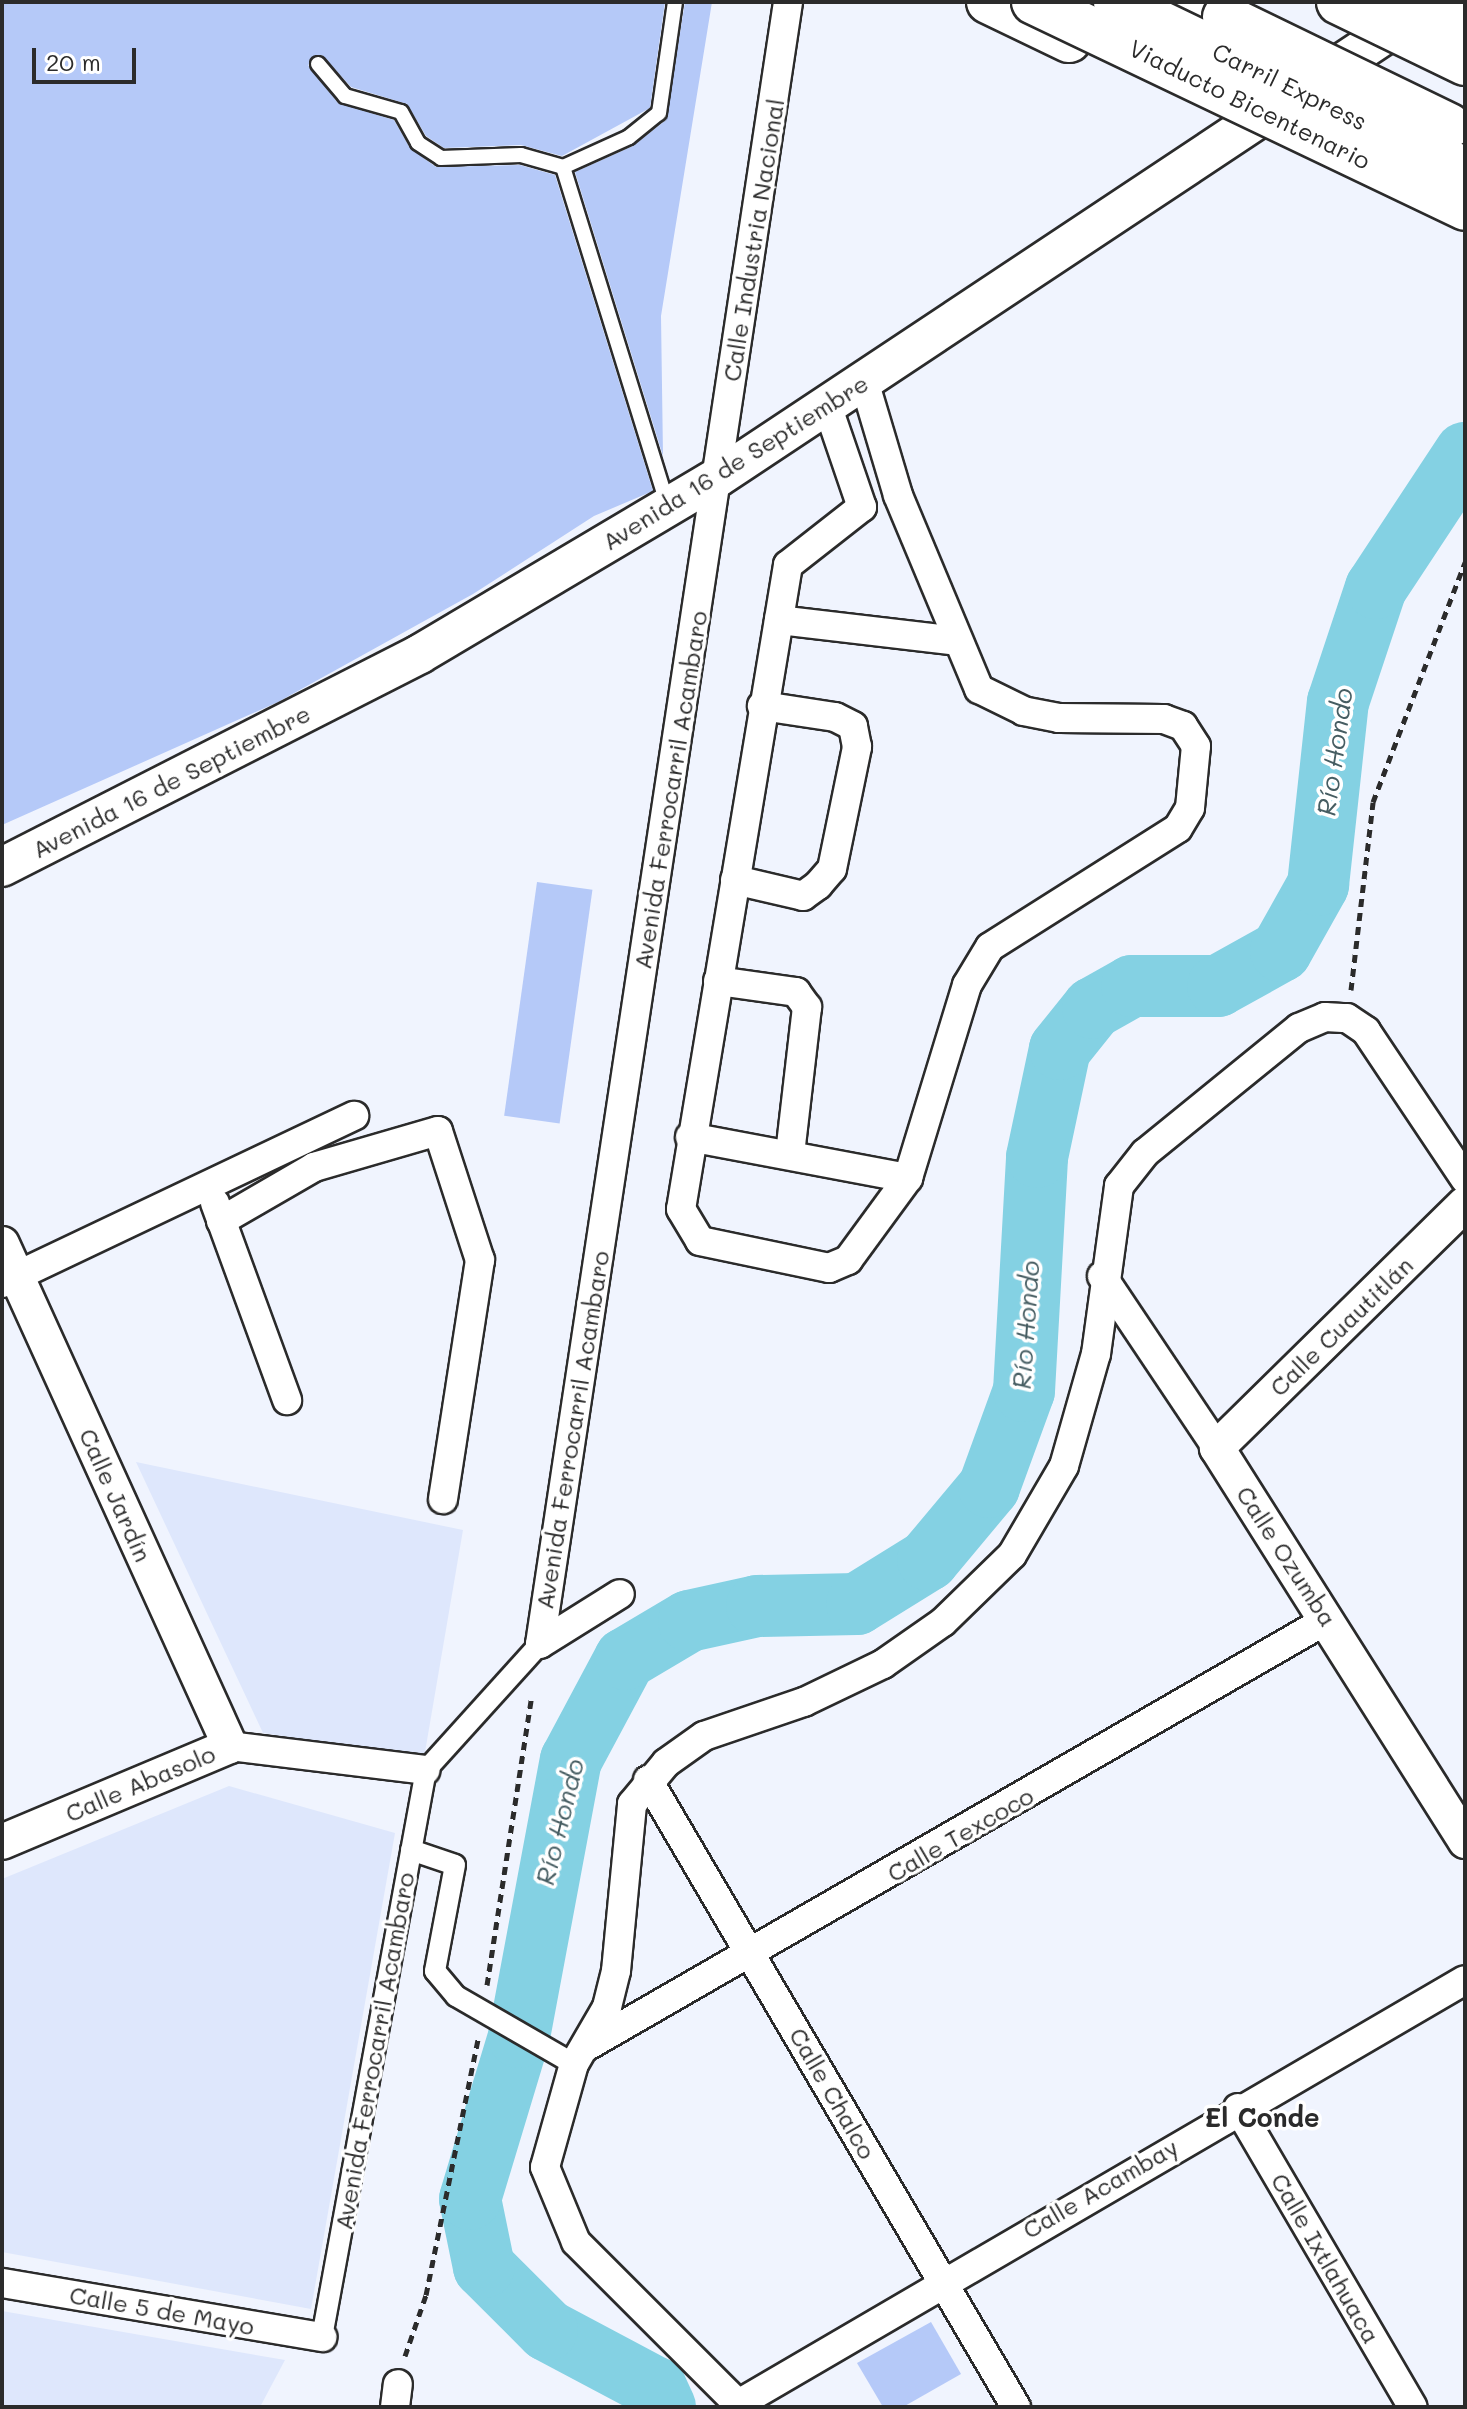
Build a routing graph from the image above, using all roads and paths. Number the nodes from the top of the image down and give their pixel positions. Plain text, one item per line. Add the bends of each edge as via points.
1 (675, 2) edge
2 (788, 2) edge
3 (988, 2) edge
4 (1034, 2) edge
5 (1116, 2) edge
6 (1339, 2) edge
7 (1410, 2) edge
8 (1434, 2) edge
9 (1209, 10) edge
10 (1465, 28) edge
11 (1465, 63) edge
12 (318, 64) dead end
13 (1186, 97) dead end
14 (1457, 130) edge
15 (563, 167) junction
16 (1465, 170) edge
17 (1398, 197) dead end
18 (1465, 208) edge
19 (1465, 230) edge
20 (864, 381) junction
21 (827, 405) junction
22 (717, 478) junction
23 (898, 495) junction
24 (669, 506) junction
25 (862, 507) junction
26 (1465, 562) edge
27 (779, 620) junction
28 (958, 641) junction
29 (762, 706) junction
30 (2, 867) edge
31 (735, 880) junction
32 (718, 981) junction
33 (1347, 1018) junction
34 (354, 1116) dead end
35 (690, 1137) junction
36 (790, 1155) junction
37 (908, 1178) junction
38 (1465, 1179) edge
39 (207, 1184) junction
40 (1465, 1204) edge
41 (221, 1221) junction
42 (2, 1244) edge
43 (1102, 1276) junction
44 (10, 1279) edge
45 (287, 1400) dead end
46 (1217, 1448) junction
47 (443, 1499) dead end
48 (620, 1594) dead end
49 (1328, 1619) junction
50 (540, 1644) junction
51 (230, 1746) junction
52 (426, 1770) junction
53 (648, 1780) junction
54 (1465, 1841) edge
55 (2, 1842) edge
56 (411, 1850) junction
57 (753, 1954) junction
58 (1465, 1980) edge
59 (573, 2054) junction
60 (1238, 2108) junction
61 (941, 2280) junction
62 (2, 2283) edge
63 (322, 2337) joint
64 (740, 2405) edge
65 (1016, 2407) edge
66 (1413, 2407) edge

1 - 15 lane via 659,113 629,137
2 - 22 street, Calle Industria Nacional
3 - 13 main road
4 - 18 highway, Viaducto Bicentenario, bridge
5 - 16 highway, Carril Express, bridge
6 - 11 highway, bridge
7 - 10 highway, bridge
8 - 20 main road, Avenida 16 de Septiembre
9 - 14 highway, bridge
12 - 15 lane via 345,96 401,112 418,143 441,158 521,155
15 - 24 lane
17 - 19 main road
20 - 21 main road, Avenida 16 de Septiembre
20 - 23 street
21 - 22 main road, Avenida 16 de Septiembre
21 - 25 street
22 - 24 main road, Avenida 16 de Septiembre
22 - 50 street, Avenida Ferrocarril Acambaro
23 - 25 street
23 - 28 street
24 - 30 main road, Avenida 16 de Septiembre via 420,654
25 - 27 street via 788,565
26 - 33 path via 1373,802
27 - 28 street
27 - 29 street
28 - 37 street via 971,677 991,699 1059,718 1164,719 1183,726 1196,746 1190,808 1160,844 990,947 967,985
29 - 31 street
29 - 31 street via 835,717 853,726 857,747 832,869 818,885 803,896
31 - 32 street
32 - 35 street
32 - 36 street via 796,992 807,1007
33 - 38 street via 1366,1031
33 - 43 street via 1299,1028 1145,1153 1119,1186
34 - 39 street
35 - 36 street
35 - 37 street via 681,1209 700,1241 829,1268 848,1260
36 - 37 street
39 - 41 street
39 - 44 street
40 - 46 street, Calle Cuautitlán
41 - 45 street
41 - 47 street via 314,1167 438,1131 480,1260
42 - 44 street, Calle Jardín
43 - 46 street, Calle Ozumba
43 - 53 street via 1096,1354 1064,1466 1012,1555 943,1622 883,1664 804,1702 704,1736
44 - 51 street, Calle Jardín
46 - 49 street, Calle Ozumba
48 - 50 street
49 - 54 street, Calle Ozumba
49 - 57 street, Calle Texcoco
50 - 52 street, Avenida Ferrocarril Acambaro
51 - 52 street, Calle Abasolo
51 - 55 street, Calle Abasolo
52 - 56 street, Avenida Ferrocarril Acambaro
53 - 57 street, Calle Chalco
53 - 59 street via 632,1804 616,1971
56 - 59 street via 455,1865 435,1971 456,1996 497,2021
56 - 63 street, Avenida Ferrocarril Acambaro
57 - 59 street, Calle Texcoco
57 - 61 street, Calle Chalco
58 - 60 street, Calle Acambay
59 - 64 street via 545,2167 552,2199 576,2242 614,2286
60 - 61 street, Calle Acambay
60 - 66 street, Calle Ixtlahuaca
61 - 64 street, Calle Acambay
61 - 65 street, Calle Chalco
62 - 63 street, Calle 5 de Mayo

